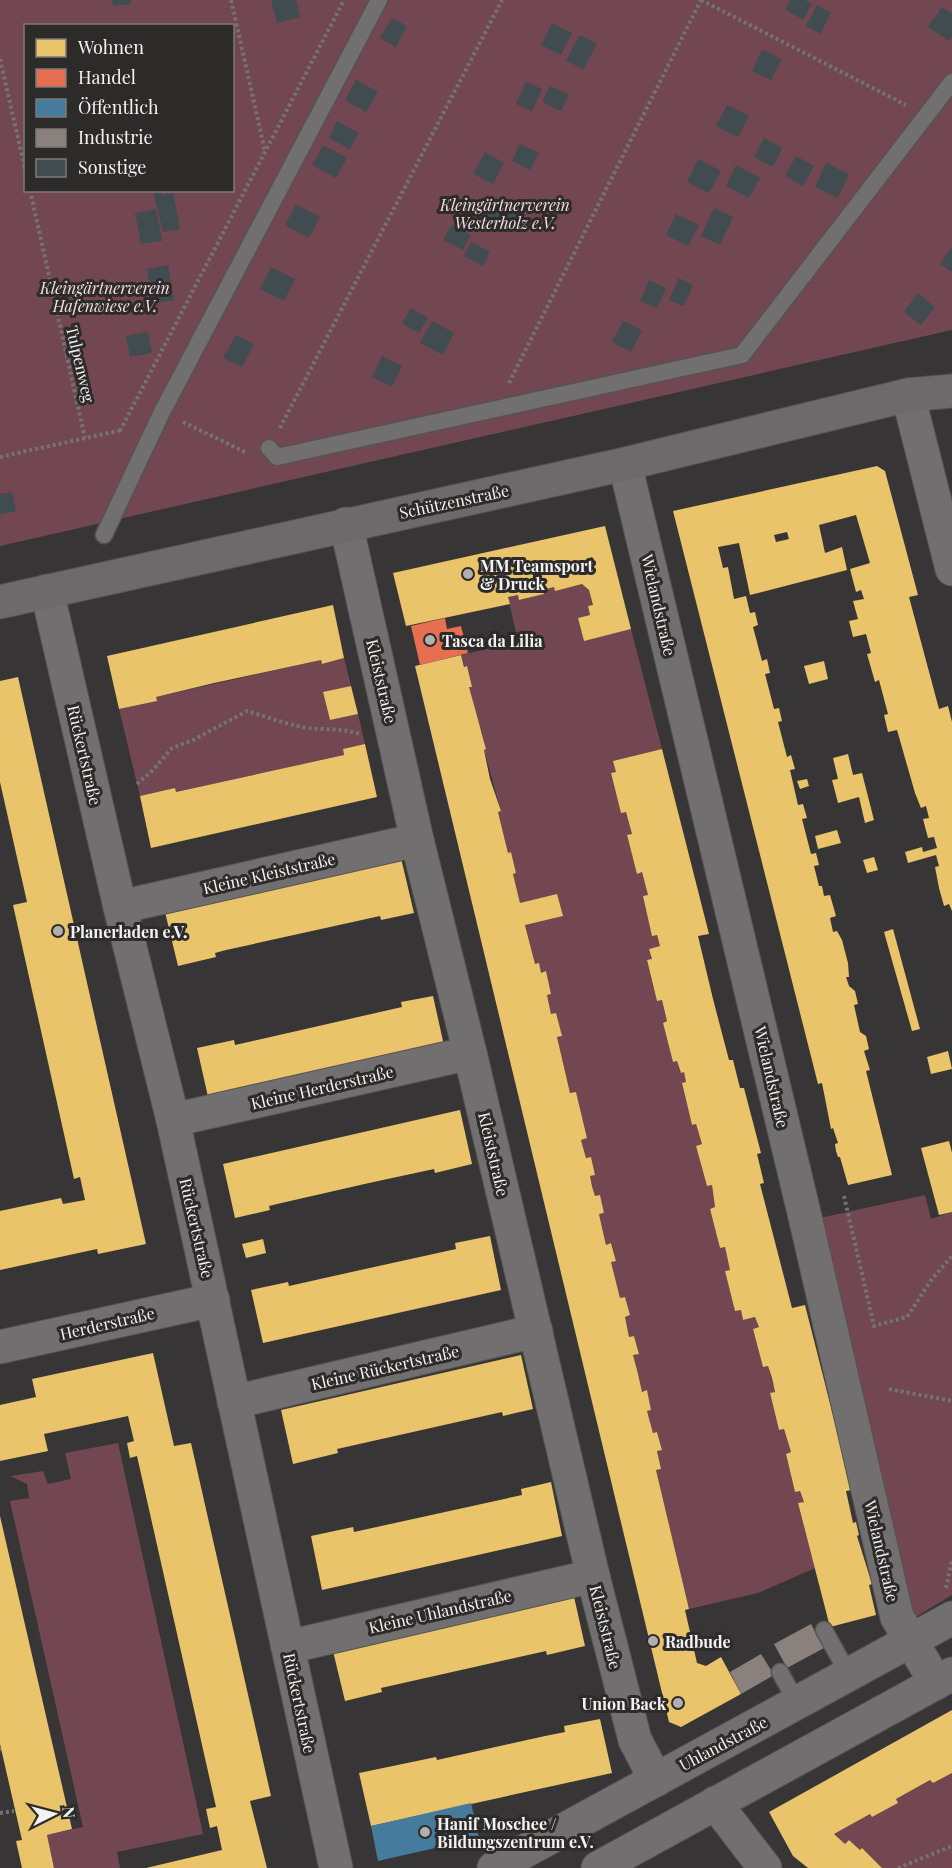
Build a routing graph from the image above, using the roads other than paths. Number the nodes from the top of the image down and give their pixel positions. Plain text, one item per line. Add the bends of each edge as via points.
1 (379, 0) edge
2 (952, 82) edge
3 (952, 369) edge
4 (952, 391) edge
5 (908, 395) junction
6 (269, 448) road end
7 (625, 464) junction
8 (346, 524) junction
9 (105, 535) dead end
10 (952, 569) edge
11 (47, 591) junction
12 (0, 602) edge
13 (417, 840) junction
14 (120, 907) junction
15 (470, 1053) junction
16 (173, 1120) junction
17 (213, 1300) junction
18 (536, 1331) junction
19 (0, 1347) edge
20 (234, 1402) junction
21 (592, 1576) junction
22 (949, 1605) edge
23 (824, 1630) dead end
24 (911, 1641) junction
25 (288, 1647) junction
26 (780, 1672) dead end
27 (849, 1675) junction
28 (944, 1679) edge
29 (797, 1703) junction
30 (656, 1780) junction
31 (715, 1803) junction
32 (336, 1868) edge
33 (494, 1868) edge
34 (598, 1868) edge
35 (765, 1868) edge

1 - 9 lane via 149,437
2 - 6 lane via 742,355 277,457
3 - 5 street, Schützenstraße
4 - 5 street, Schützenstraße
5 - 7 street, Schützenstraße
5 - 10 street
7 - 8 street, Schützenstraße
7 - 24 street, Wielandstraße via 897,1617
8 - 11 street, Schützenstraße
8 - 13 street, Kleiststraße
11 - 12 street, Schützenstraße
11 - 14 street, Rückertstraße
13 - 14 street, Kleine Kleiststraße
13 - 15 street, Kleiststraße
14 - 16 street, Rückertstraße
15 - 16 street, Kleine Herderstraße
15 - 18 street, Kleiststraße
16 - 17 street, Rückertstraße
17 - 19 street, Herderstraße
17 - 20 street, Rückertstraße
18 - 20 street, Kleine Rückertstraße
18 - 21 street, Kleiststraße
20 - 25 street, Rückertstraße
21 - 25 street, Kleine Uhlandstraße
21 - 30 street, Kleiststraße via 635,1740
22 - 24 street, Uhlandstraße
23 - 27 lane
24 - 27 street, Uhlandstraße
24 - 28 street, Wielandstraße
25 - 32 street, Rückertstraße
26 - 29 lane
27 - 29 street, Uhlandstraße
28 - 31 street
29 - 30 street, Uhlandstraße
30 - 33 street, Uhlandstraße
31 - 34 street
31 - 35 street

